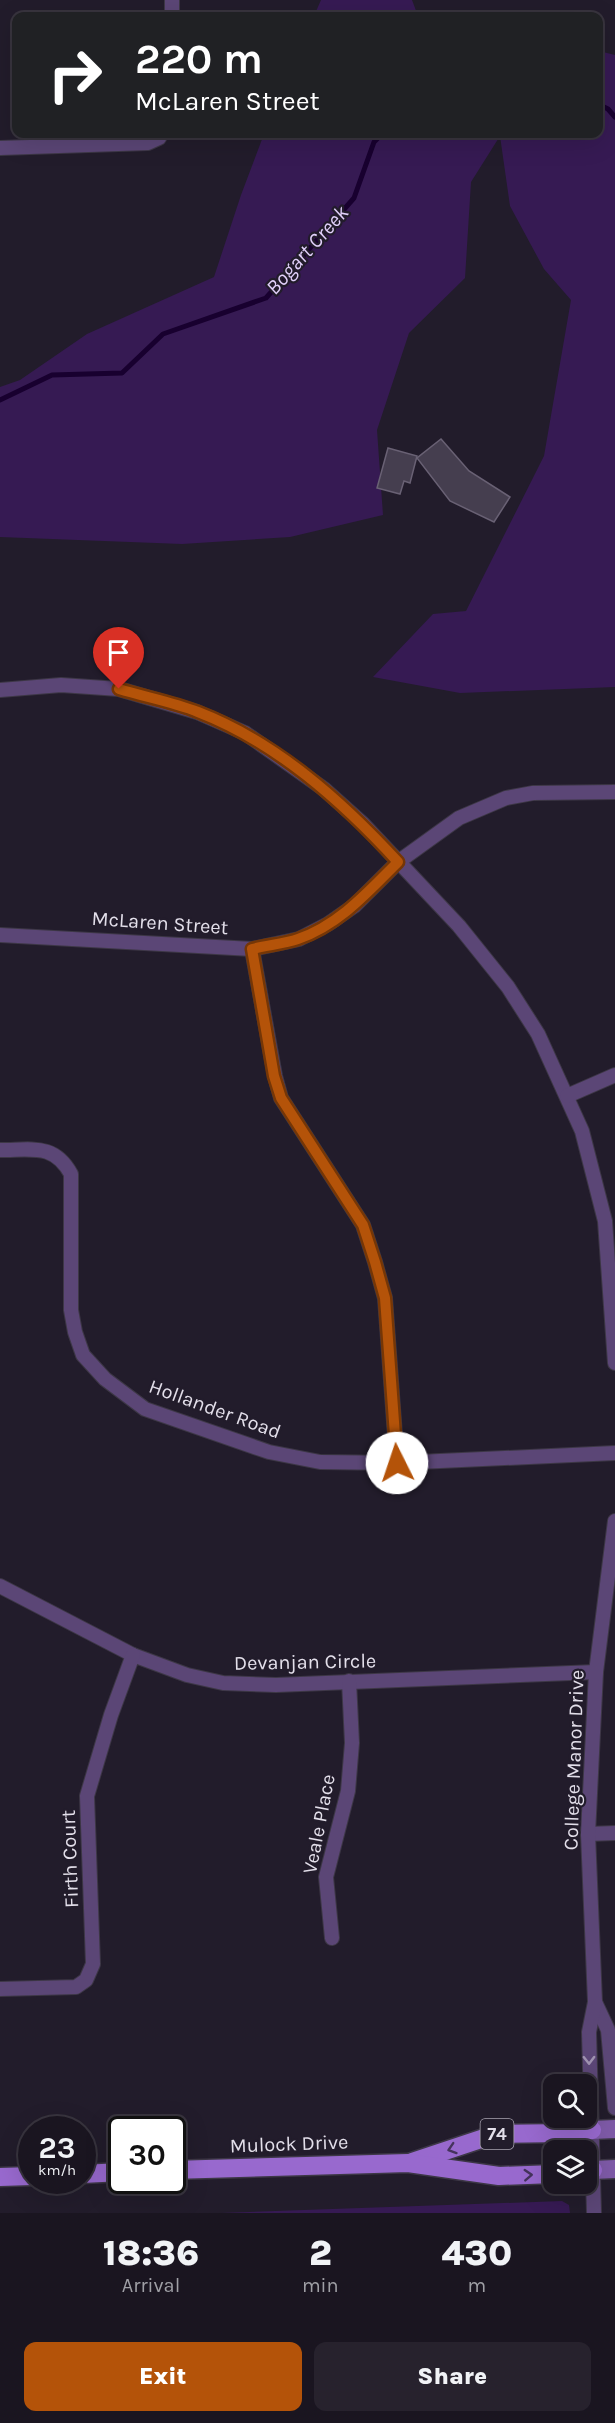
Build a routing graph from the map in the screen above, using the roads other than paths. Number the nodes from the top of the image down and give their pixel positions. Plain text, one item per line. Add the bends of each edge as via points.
1 (159, 138) edge
2 (0, 148) edge
3 (0, 690) edge
4 (615, 792) edge
5 (398, 862) junction
6 (0, 935) edge
7 (252, 949) junction
8 (615, 1075) edge
9 (567, 1096) junction
10 (0, 1150) edge
11 (615, 1363) edge
12 (615, 1453) edge
13 (397, 1463) junction
14 (615, 1521) edge
15 (0, 1586) edge
16 (133, 1654) junction
17 (596, 1672) junction
18 (349, 1681) junction
19 (615, 1833) edge
20 (588, 1834) junction
21 (332, 1938) dead end
22 (0, 1989) edge
23 (595, 2002) junction
24 (615, 2108) edge
25 (615, 2129) edge
26 (592, 2130) junction
27 (592, 2140) edge
28 (408, 2163) junction
29 (615, 2169) edge
30 (186, 2170) edge
31 (597, 2170) edge
32 (543, 2174) edge
33 (18, 2176) edge
34 (0, 2177) edge
35 (592, 2194) edge
36 (594, 2213) edge

1 - 2 street via 148,143
3 - 5 street via 61,686 119,689 197,712 245,733 324,789
4 - 5 street, McLaren Street via 533,793 506,798 459,818
5 - 7 street, McLaren Street via 354,906 328,924 298,939
5 - 9 street via 459,926 508,987 538,1034
6 - 7 street, McLaren Street
7 - 13 street via 281,1098 363,1225 375,1262 385,1298
8 - 9 street
9 - 11 street via 582,1131 605,1221
10 - 13 street, Hollander Road via 50,1152 63,1159 71,1174 71,1310 83,1355 105,1379 145,1409 269,1452 320,1462
12 - 13 street, Hollander Road
14 - 17 street, College Manor Drive
15 - 16 street, Devanjan Circle
16 - 18 street, Devanjan Circle via 186,1675 223,1683
16 - 22 street, Firth Court via 87,1796 93,1964 86,1980 76,1987
17 - 18 street, Devanjan Circle
17 - 20 street, College Manor Drive
18 - 21 street, Veale Place via 352,1743 348,1791 326,1877
19 - 20 street
20 - 23 street, College Manor Drive
23 - 24 street, College Manor Drive via 608,2030
23 -> 26 street, College Manor Drive via 589,2032
25 - 26 main road, Mulock Drive / 74
26 - 27 street, College Manor Drive
26 -> 28 main road, Mulock Drive / 74 via 496,2134
28 - 30 main road, Mulock Drive / 74
28 -> 32 main road, Mulock Drive / 74 via 499,2176
29 - 31 main road
33 - 34 main road
35 - 36 street, College Manor Drive

